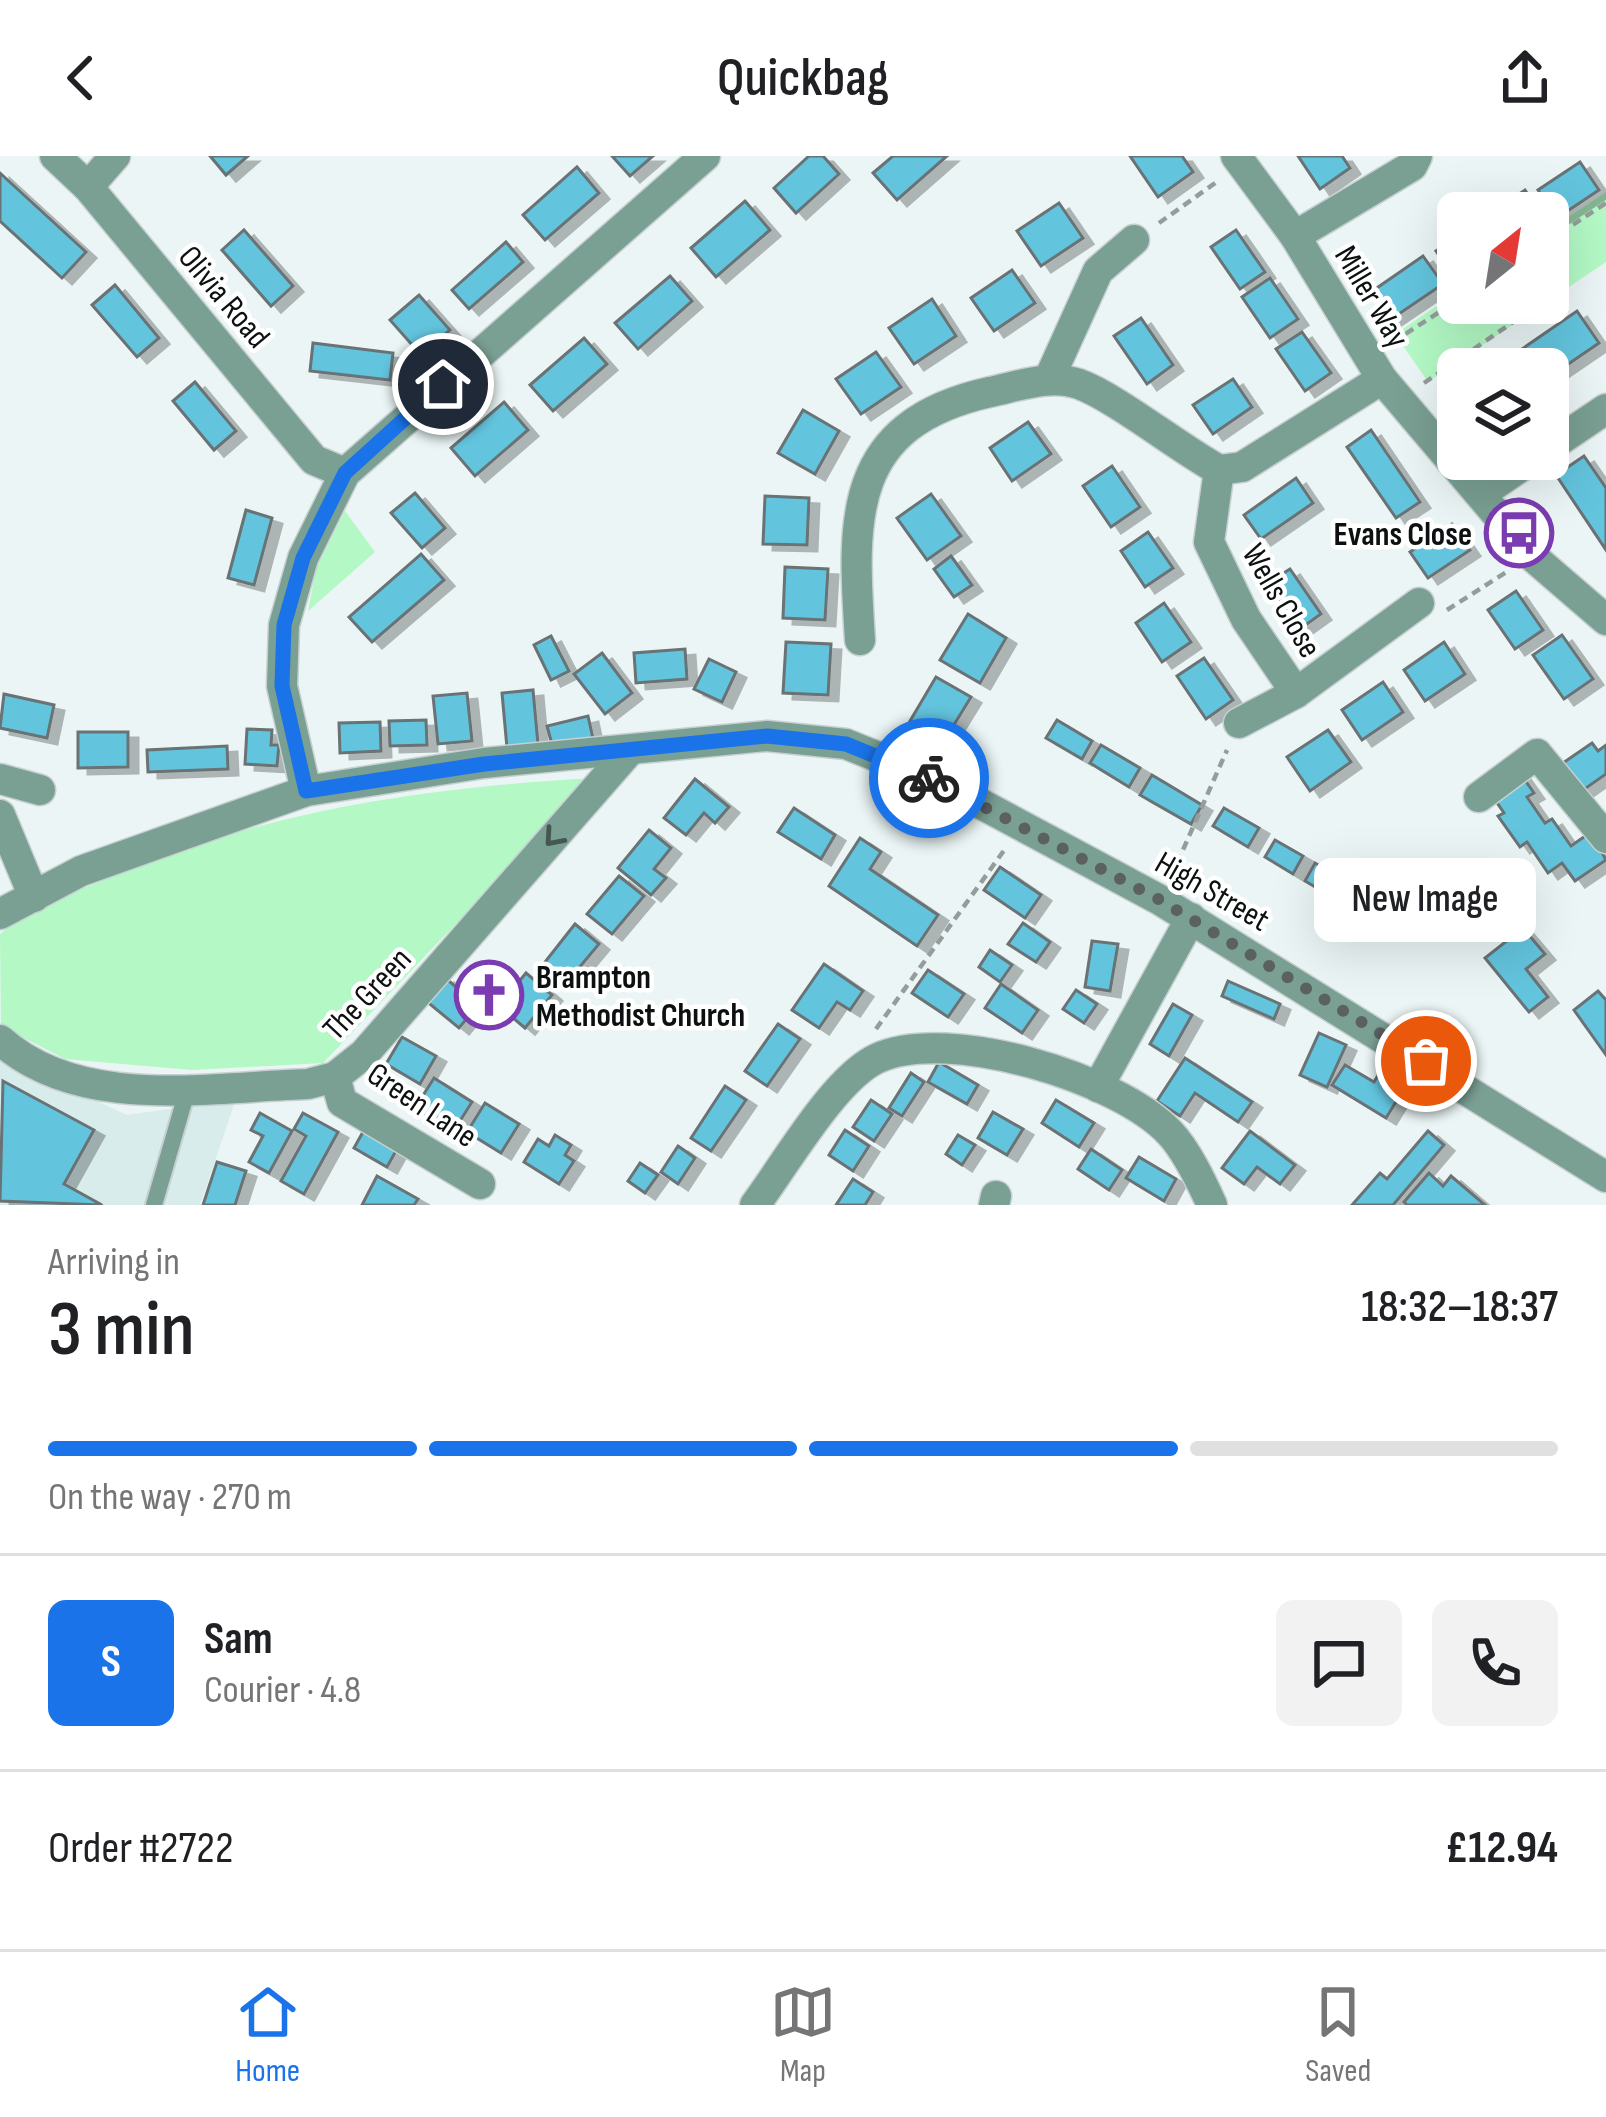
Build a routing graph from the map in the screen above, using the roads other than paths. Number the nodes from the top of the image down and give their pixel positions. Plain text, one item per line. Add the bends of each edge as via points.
1 (55, 156) edge
2 (115, 156) edge
3 (705, 156) edge
4 (1417, 156) edge
5 (1238, 160) edge
6 (88, 187) junction
7 (1295, 236) junction
8 (1134, 240) road end
9 (1049, 379) junction
10 (1383, 379) junction
11 (1606, 409) edge
12 (1569, 434) edge
13 (1219, 470) junction
14 (345, 473) junction
15 (1501, 480) edge
16 (1482, 493) junction
17 (1419, 603) road end
18 (1606, 620) edge
19 (860, 640) dead end
20 (1296, 693) junction
21 (1239, 723) road end
22 (630, 750) junction
23 (0, 779) edge
24 (40, 790) dead end
25 (306, 791) junction
26 (1479, 797) dead end
27 (0, 815) edge
28 (1606, 838) edge
29 (34, 897) junction
30 (0, 914) edge
31 (1191, 918) junction
32 (0, 1040) edge
33 (335, 1077) junction
34 (1099, 1087) junction
35 (188, 1088) junction
36 (1606, 1177) edge
37 (480, 1184) dead end
38 (154, 1205) edge
39 (755, 1205) edge
40 (1212, 1205) edge

1 - 6 street, Olivia Road
2 - 6 street
3 - 14 street
4 - 7 street
5 - 7 street, Miller Way
6 - 14 street, Olivia Road via 314,460
7 - 10 street, Miller Way
8 - 9 street via 1098,271
9 - 13 street via 1081,385
9 - 19 street via 958,399 901,430 868,476 853,539
10 - 13 street via 1242,467
10 - 16 street, Miller Way
11 - 12 street
13 - 20 street, Wells Close via 1209,542 1246,619
14 - 25 street via 303,558 284,625 282,686
15 - 16 street
16 - 18 street, Miller Way via 1533,557
17 - 20 street, Wells Close
20 - 21 street, Wells Close
22 - 25 street
22 - 31 street, High Street via 767,736 846,744 1024,824
22 -> 33 street, The Green via 364,1054
23 - 24 street
25 - 29 street via 81,871
26 - 28 street via 1537,754
27 - 29 street
29 - 30 street
31 - 34 street
31 - 36 street, High Street
32 - 35 street, The Green via 65,1078 136,1090
33 - 35 street, The Green
33 - 37 street, Green Lane via 343,1102
34 - 39 street via 987,1050 906,1048 847,1082
34 - 40 street via 1170,1133
35 - 38 lane

